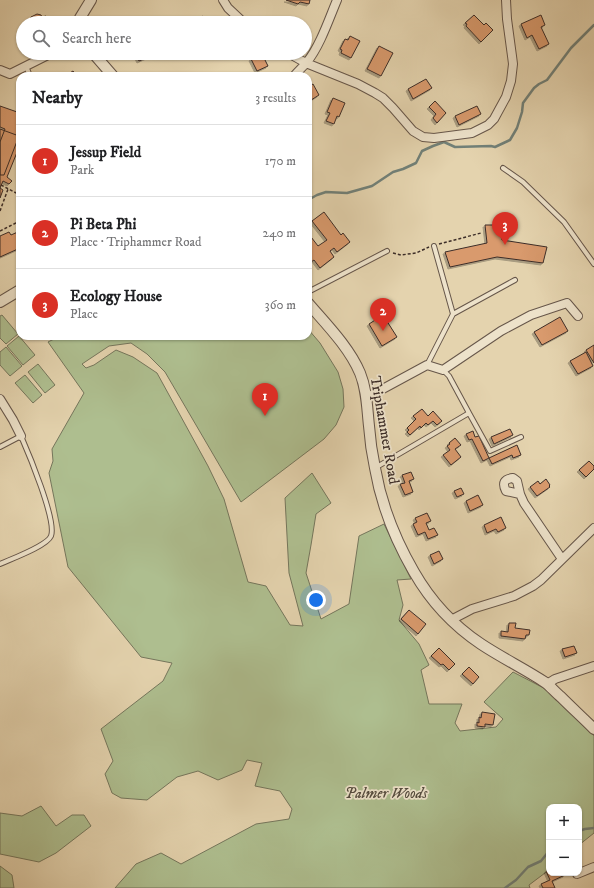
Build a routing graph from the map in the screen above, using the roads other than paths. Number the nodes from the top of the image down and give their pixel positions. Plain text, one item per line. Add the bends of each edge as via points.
1 (91, 0) edge
2 (223, 0) edge
3 (337, 0) edge
4 (506, 0) edge
5 (81, 16) edge
6 (237, 16) edge
7 (312, 55) edge
8 (37, 60) edge
9 (99, 60) edge
10 (299, 60) edge
11 (309, 60) edge
12 (306, 64) junction
13 (26, 65) junction
14 (0, 70) edge
15 (29, 72) edge
16 (109, 72) edge
17 (298, 72) edge
18 (503, 168) dead end
19 (434, 246) dead end
20 (387, 251) dead end
21 (594, 264) edge
22 (515, 280) dead end
23 (312, 290) edge
24 (16, 292) edge
25 (0, 302) edge
26 (312, 308) edge
27 (453, 314) junction
28 (578, 316) dead end
29 (427, 365) junction
30 (443, 370) junction
31 (366, 398) junction
32 (0, 399) edge
33 (469, 413) junction
34 (21, 436) junction
35 (521, 437) dead end
36 (0, 447) edge
37 (375, 469) junction
38 (520, 494) dead end
39 (594, 528) edge
40 (562, 559) junction
41 (0, 564) edge
42 (451, 620) junction
43 (594, 666) edge
44 (547, 684) junction
45 (594, 728) edge
46 (594, 867) edge
47 (582, 872) edge

1 - 5 street
2 - 6 street
3 - 7 street
4 - 12 street via 512,56 509,90 488,125 472,133 423,137 375,93
8 - 13 street
9 - 16 street
10 - 12 street
11 - 12 street
12 - 17 street
13 - 14 street via 10,74
13 - 15 lane
18 - 21 lane via 523,182 564,222
19 - 27 lane
20 - 23 lane
22 - 27 lane
24 - 25 street
26 - 31 street, Triphammer Road via 353,359 363,380
27 - 29 lane
28 - 30 street via 567,303 531,315 501,331
29 - 30 street
29 - 31 street
30 - 33 lane via 449,376
31 - 37 street, Triphammer Road
32 - 34 street
33 - 35 lane via 490,451
33 - 37 lane
34 - 36 lane
34 - 41 lane via 49,515 51,536 45,543
37 - 42 street, Triphammer Road via 383,500 403,551 426,591
38 - 40 street
39 - 40 street
40 - 42 street via 533,586 514,596 472,608
42 - 44 street, Triphammer Road via 481,644
43 - 44 street via 559,677
44 - 45 street, Triphammer Road
46 - 47 street

